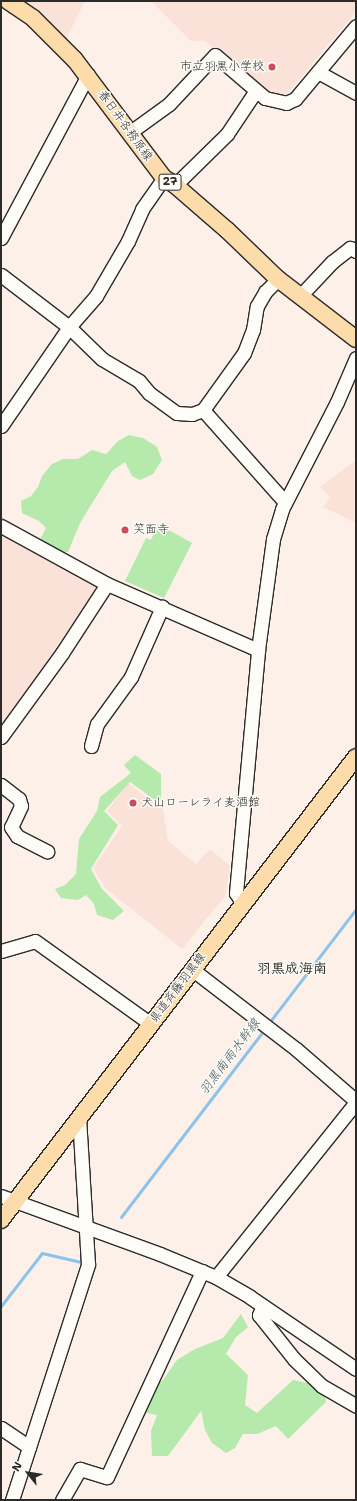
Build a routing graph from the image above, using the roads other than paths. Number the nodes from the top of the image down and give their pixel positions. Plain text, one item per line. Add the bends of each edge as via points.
1 (8, 1) edge
2 (356, 26) edge
3 (318, 72) junction
4 (88, 75) junction
5 (255, 92) junction
6 (356, 94) edge
7 (129, 133) junction
8 (169, 181) junction
9 (1, 238) edge
10 (356, 251) edge
11 (1, 275) edge
12 (278, 279) junction
13 (300, 296) junction
14 (69, 327) junction
15 (356, 340) edge
16 (356, 358) edge
17 (203, 410) junction
18 (1, 426) edge
19 (285, 502) junction
20 (1, 526) edge
21 (106, 584) junction
22 (162, 607) junction
23 (258, 650) junction
24 (1, 737) edge
25 (91, 746) dead end
26 (354, 763) edge
27 (1, 785) edge
28 (47, 852) dead end
29 (243, 904) junction
30 (1, 951) edge
31 (193, 970) junction
32 (151, 1024) junction
33 (356, 1101) edge
34 (79, 1118) junction
35 (8, 1199) edge
36 (1, 1220) edge
37 (87, 1228) junction
38 (202, 1271) junction
39 (216, 1277) junction
40 (262, 1306) junction
41 (356, 1369) edge
42 (356, 1406) edge
43 (1, 1428) edge
44 (29, 1447) junction
45 (12, 1500) edge
46 (62, 1500) edge

1 - 4 main road, 春日井各務原線 / 27 via 50,34
2 - 3 street
3 - 5 street via 295,99 286,103 265,98
3 - 6 street
4 - 7 main road, 春日井各務原線 / 27
4 - 9 street
5 - 7 street via 215,55 169,104
5 - 8 street via 227,134
7 - 8 main road, 春日井各務原線 / 27
8 - 12 main road, 春日井各務原線 / 27
8 - 14 street via 142,209 128,241 96,296
10 - 13 street via 350,248 332,262
11 - 14 street
12 - 13 main road, 春日井各務原線 / 27
12 - 17 street via 265,292 257,306 244,353
13 - 15 main road, 春日井各務原線 / 27
14 - 17 street via 102,359 139,381 149,393 177,413 192,414
14 - 18 street
16 - 19 street
17 - 19 street
19 - 23 street via 273,539
20 - 21 street
21 - 22 street
21 - 24 street via 62,652
22 - 23 street
22 - 25 street via 131,677 97,724
23 - 29 street via 236,893
26 - 29 main road, 県道斉藤羽黒線
27 - 28 street via 19,799 21,806 12,827 17,836
29 - 31 main road, 県道斉藤羽黒線
30 - 32 street via 35,941
31 - 32 main road, 県道斉藤羽黒線
31 - 33 street
32 - 34 main road, 県道斉藤羽黒線
33 - 39 street
34 - 35 main road, 県道斉藤羽黒線
34 - 37 street via 81,1178
35 - 36 main road, 県道斉藤羽黒線
35 - 37 street
37 - 38 street
37 - 44 street via 88,1264
38 - 39 street
38 - 46 street via 107,1477 80,1469
39 - 40 street
40 - 41 street
40 - 42 street via 259,1315 294,1359 322,1386
43 - 44 street
44 - 45 street

